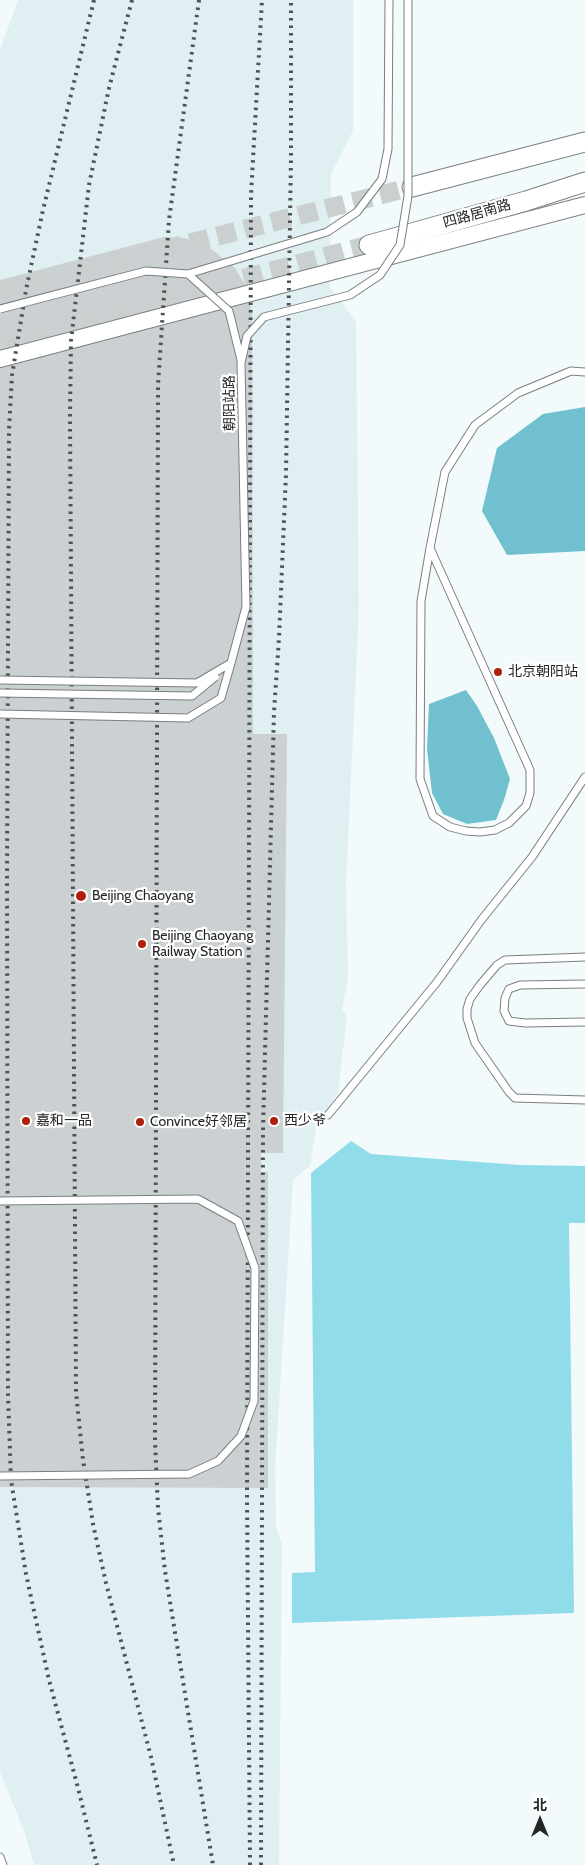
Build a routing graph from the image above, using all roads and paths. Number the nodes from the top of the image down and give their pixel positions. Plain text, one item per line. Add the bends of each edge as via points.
1 (389, 0) edge
2 (408, 0) edge
3 (585, 142) edge
4 (585, 182) edge
5 (412, 187) tunnel mouth
6 (585, 205) edge
7 (369, 245) tunnel mouth
8 (188, 274) junction
9 (0, 309) edge
10 (0, 359) edge
11 (241, 363) junction
12 (585, 372) edge
13 (430, 548) junction
14 (232, 663) junction
15 (0, 680) edge
16 (0, 693) edge
17 (0, 714) edge
18 (585, 777) edge
19 (585, 957) edge
20 (585, 984) edge
21 (585, 1022) edge
22 (585, 1100) edge
23 (328, 1115) dead end
24 (0, 1201) edge
25 (0, 1476) edge
26 (0, 1857) edge
27 (3, 1865) edge

1 - 8 lane, bridge via 388,149 382,179 357,212 327,232
2 - 11 lane, 朝阳站路, bridge via 408,196 400,246 380,274 350,295 264,317 248,336
3 - 5 main road
4 - 7 main road, 四路居南路
6 - 10 street
8 - 9 lane, bridge via 146,271
8 - 11 lane, bridge via 229,311
11 - 14 lane, 朝阳站路, bridge via 246,607
12 - 13 lane via 571,371 518,393 475,425 445,472
13 - 13 lane via 421,601 420,779 433,816 450,827 466,831 495,830 509,823 526,806 530,793 530,770
14 - 15 lane, bridge via 197,683
14 - 16 lane, bridge via 192,696
14 - 17 lane, 朝阳站路, bridge via 222,698 188,718
18 - 23 lane via 532,857 437,982
19 - 22 lane via 504,960 484,979 467,1009 475,1043 515,1098
20 - 21 lane via 520,985 509,989 504,998 504,1011 509,1021
24 - 25 lane, bridge via 198,1199 238,1222 255,1268 255,1278 254,1401 242,1436 218,1461 189,1474
26 - 27 lane

